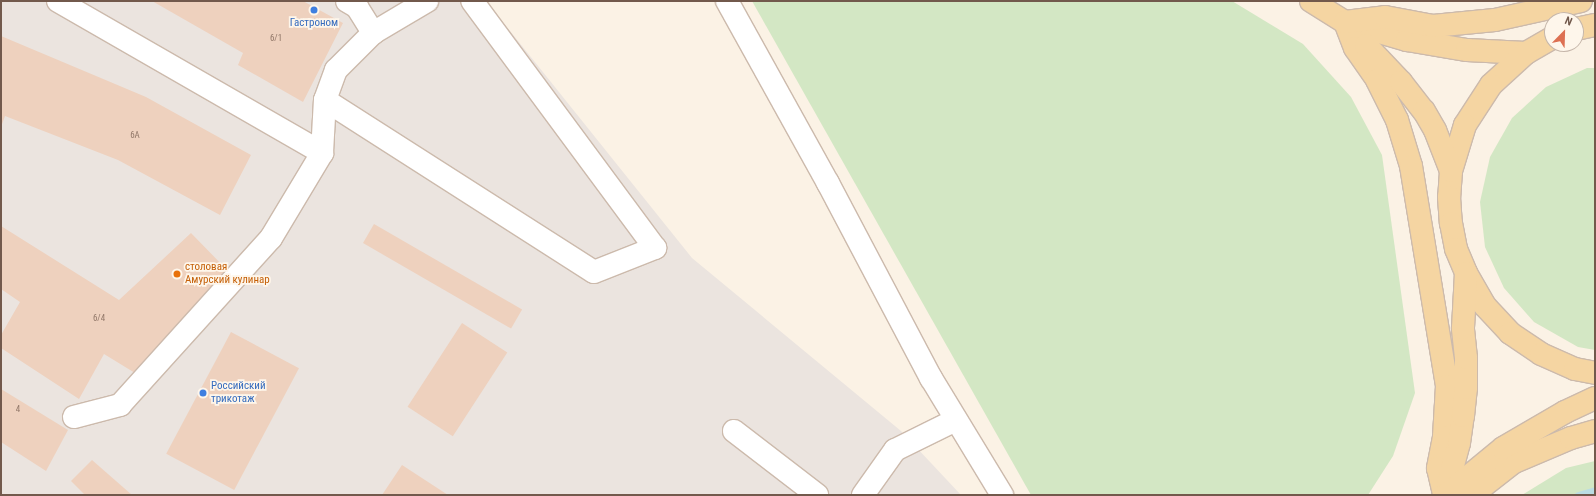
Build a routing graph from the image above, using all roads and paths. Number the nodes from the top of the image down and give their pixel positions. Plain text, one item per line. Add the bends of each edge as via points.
1 (58, 1) edge
2 (347, 1) edge
3 (427, 1) edge
4 (472, 1) edge
5 (727, 1) edge
6 (1311, 1) edge
7 (1581, 1) edge
8 (1345, 22) junction
9 (1595, 25) edge
10 (1584, 27) edge
11 (373, 33) junction
12 (1544, 43) edge
13 (1526, 53) junction
14 (325, 100) junction
15 (322, 153) junction
16 (1451, 171) junction
17 (1466, 274) junction
18 (1595, 373) edge
19 (1595, 398) edge
20 (74, 417) dead end
21 (956, 420) junction
22 (734, 431) dead end
23 (1595, 431) edge
24 (817, 495) edge
25 (863, 495) edge
26 (1002, 495) edge
27 (1446, 495) edge

1 - 15 lane
2 - 11 lane via 357,7
3 - 11 lane
4 - 14 lane via 655,248 594,272
5 - 21 lane
6 - 8 main road
7 - 8 main road via 1495,20 1433,26 1386,17
8 - 13 main road via 1376,32 1439,46
8 - 16 main road via 1414,96 1435,130
8 - 27 main road via 1355,48 1377,80 1397,120 1411,166 1447,386 1444,437 1438,468
9 - 10 main road
11 - 14 lane via 336,70
12 - 13 main road
13 - 16 main road via 1491,85 1465,125
14 - 15 lane
15 - 20 lane via 271,238 120,405
16 - 17 main road via 1451,223 1456,249
17 - 18 main road via 1485,306 1510,333 1540,354 1575,369
17 - 27 main road via 1463,328 1466,388 1459,443
19 - 27 main road via 1565,412 1503,448
21 - 25 lane via 895,450
21 - 26 lane
22 - 24 lane
23 - 27 main road via 1571,438 1514,462 1483,486

